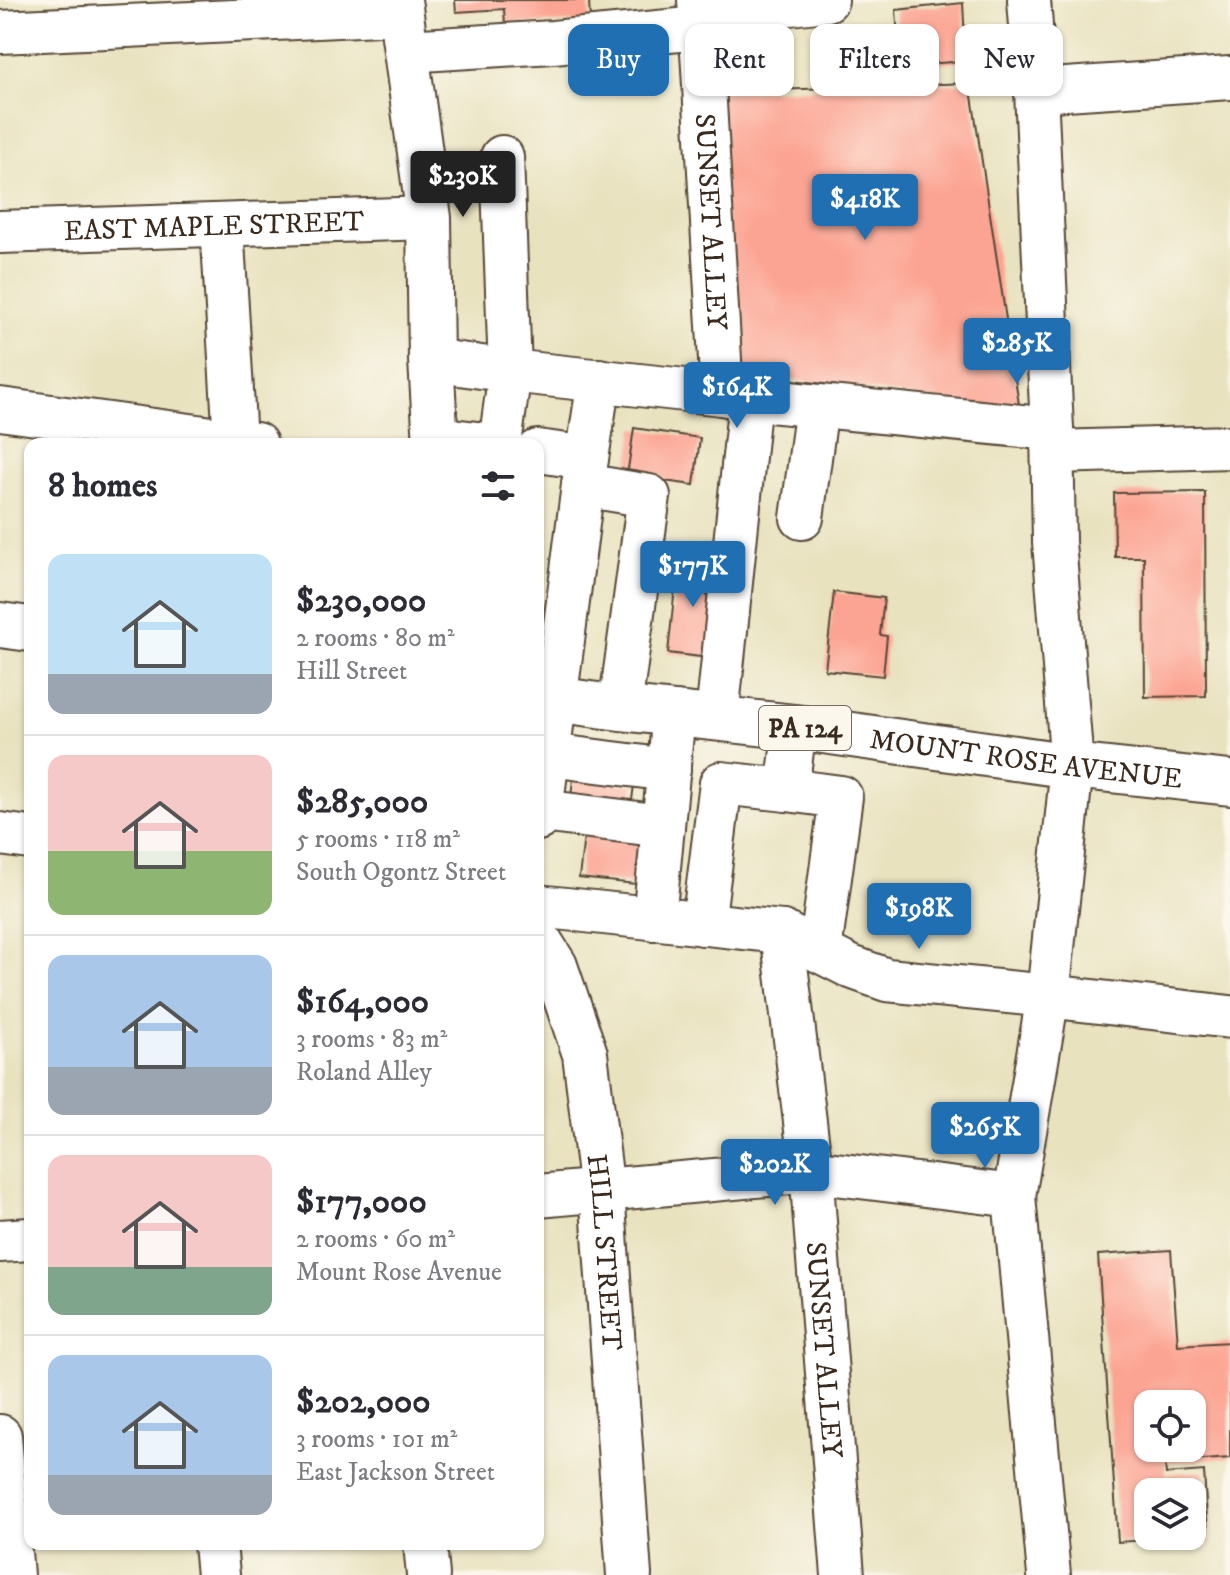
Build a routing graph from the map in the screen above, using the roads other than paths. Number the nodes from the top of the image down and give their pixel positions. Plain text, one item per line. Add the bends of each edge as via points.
1 (827, 0) edge
2 (1029, 0) edge
3 (699, 16) edge
4 (402, 21) edge
5 (1031, 24) edge
6 (0, 32) edge
7 (1230, 78) edge
8 (1063, 89) edge
9 (1036, 96) edge
10 (502, 157) dead end
11 (429, 218) junction
12 (222, 225) junction
13 (0, 232) edge
14 (431, 360) junction
15 (510, 371) junction
16 (599, 380) junction
17 (736, 397) junction
18 (817, 406) junction
19 (0, 409) edge
20 (215, 438) edge
21 (245, 438) edge
22 (436, 438) edge
23 (501, 438) edge
24 (1053, 441) junction
25 (1230, 447) edge
26 (544, 454) edge
27 (585, 472) junction
28 (802, 518) dead end
29 (0, 625) edge
30 (24, 628) edge
31 (547, 698) edge
32 (620, 708) junction
33 (674, 713) junction
34 (717, 717) junction
35 (795, 727) junction
36 (549, 755) junction
37 (1072, 766) junction
38 (669, 770) junction
39 (1230, 783) edge
40 (544, 788) edge
41 (787, 790) junction
42 (544, 815) edge
43 (663, 826) junction
44 (0, 834) edge
45 (24, 837) edge
46 (544, 907) edge
47 (654, 919) junction
48 (703, 924) junction
49 (782, 932) junction
50 (544, 949) edge
51 (820, 951) junction
52 (1048, 996) junction
53 (1230, 1017) edge
54 (811, 1171) junction
55 (602, 1191) junction
56 (544, 1196) edge
57 (1014, 1196) junction
58 (24, 1239) edge
59 (0, 1241) edge
60 (0, 1436) edge
61 (216, 1550) edge
62 (426, 1550) edge
63 (12, 1575) edge
64 (218, 1575) edge
65 (428, 1575) edge
66 (629, 1575) edge
67 (843, 1575) edge
68 (1049, 1575) edge

1 - 3 street
2 - 5 street
3 - 4 street via 553,42
3 - 17 street, SUNSET ALLEY
4 - 6 street
4 - 11 main road
7 - 8 street
9 - 24 street
10 - 15 street
11 - 12 street, EAST MAPLE STREET
11 - 14 main road
12 - 13 street, EAST MAPLE STREET
12 - 21 street
14 - 15 street
14 - 22 main road
15 - 16 street
15 - 23 street
16 - 17 street
16 - 27 street
17 - 18 street
17 - 34 street, SUNSET ALLEY
18 - 24 street
18 - 28 street
19 - 20 street
24 - 25 street
24 - 37 street via 1054,542
26 - 27 street
27 - 31 street
27 - 32 street via 649,496
29 - 30 main road
31 - 32 main road, MOUNT ROSE AVENUE / PA 124
31 - 36 street
32 - 33 main road, MOUNT ROSE AVENUE / PA 124
33 - 34 main road, MOUNT ROSE AVENUE / PA 124
33 - 38 street
34 - 35 main road, MOUNT ROSE AVENUE / PA 124
35 - 37 main road, MOUNT ROSE AVENUE / PA 124
35 - 41 street
36 - 38 street
36 - 40 street
37 - 39 main road, MOUNT ROSE AVENUE / PA 124
37 - 52 street
38 - 43 street
41 - 48 street via 721,783
41 - 51 street via 841,797
42 - 43 street
43 - 47 street
44 - 45 street
46 - 47 street
47 - 48 street
48 - 49 street
49 - 51 street
49 - 54 street, SUNSET ALLEY
50 - 55 main road, HILL STREET via 585,1054
51 - 52 street via 887,980
52 - 53 street
52 - 57 street
54 - 55 street
54 - 57 street
54 - 67 street, SUNSET ALLEY
55 - 56 street
55 - 66 main road, HILL STREET
57 - 68 street
58 - 59 street
60 - 63 street
61 - 64 street
62 - 65 street

